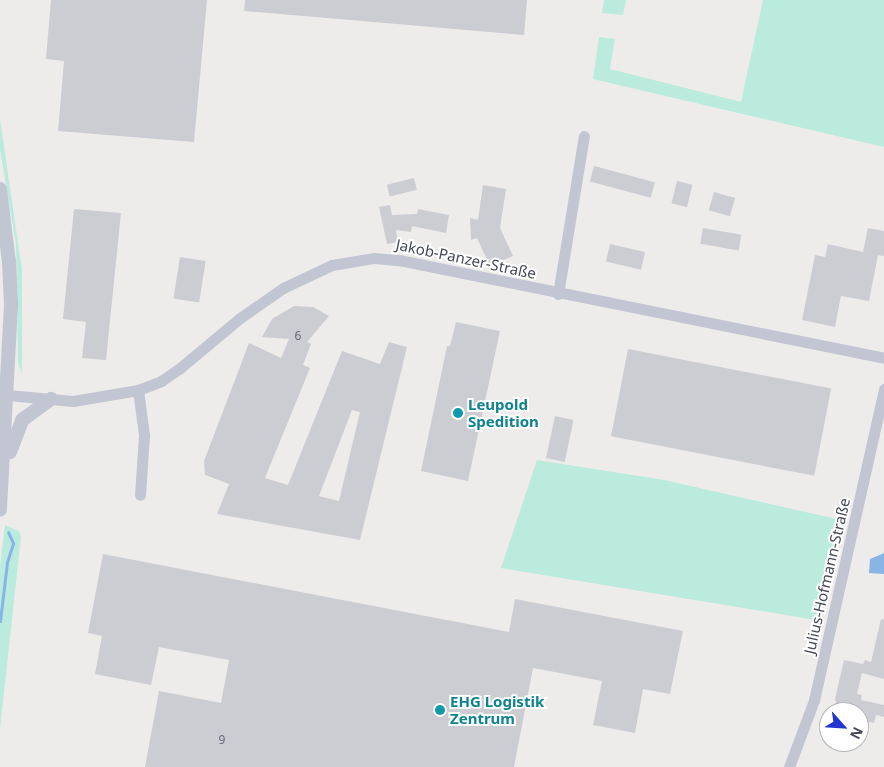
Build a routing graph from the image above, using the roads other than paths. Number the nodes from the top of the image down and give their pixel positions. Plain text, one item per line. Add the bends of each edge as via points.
1 (584, 136) dead end
2 (0, 189) edge
3 (558, 294) junction
4 (884, 358) edge
5 (884, 389) edge
6 (138, 390) junction
7 (8, 395) junction
8 (51, 399) junction
9 (2, 479) junction
10 (140, 495) dead end
11 (0, 510) edge
12 (789, 767) edge

1 - 3 street
2 - 7 street via 10,289
3 - 4 street, Jakob-Panzer-Straße
3 - 6 street, Jakob-Panzer-Straße via 388,258 346,262 307,275 283,288 240,318 180,368 161,381
5 - 12 street, Julius-Hofmann-Straße via 814,700
6 - 8 street, Jakob-Panzer-Straße via 93,399
6 - 10 street via 144,435
7 - 8 street, Jakob-Panzer-Straße
7 - 9 street
8 - 9 street via 34,408 19,425
9 - 11 street

